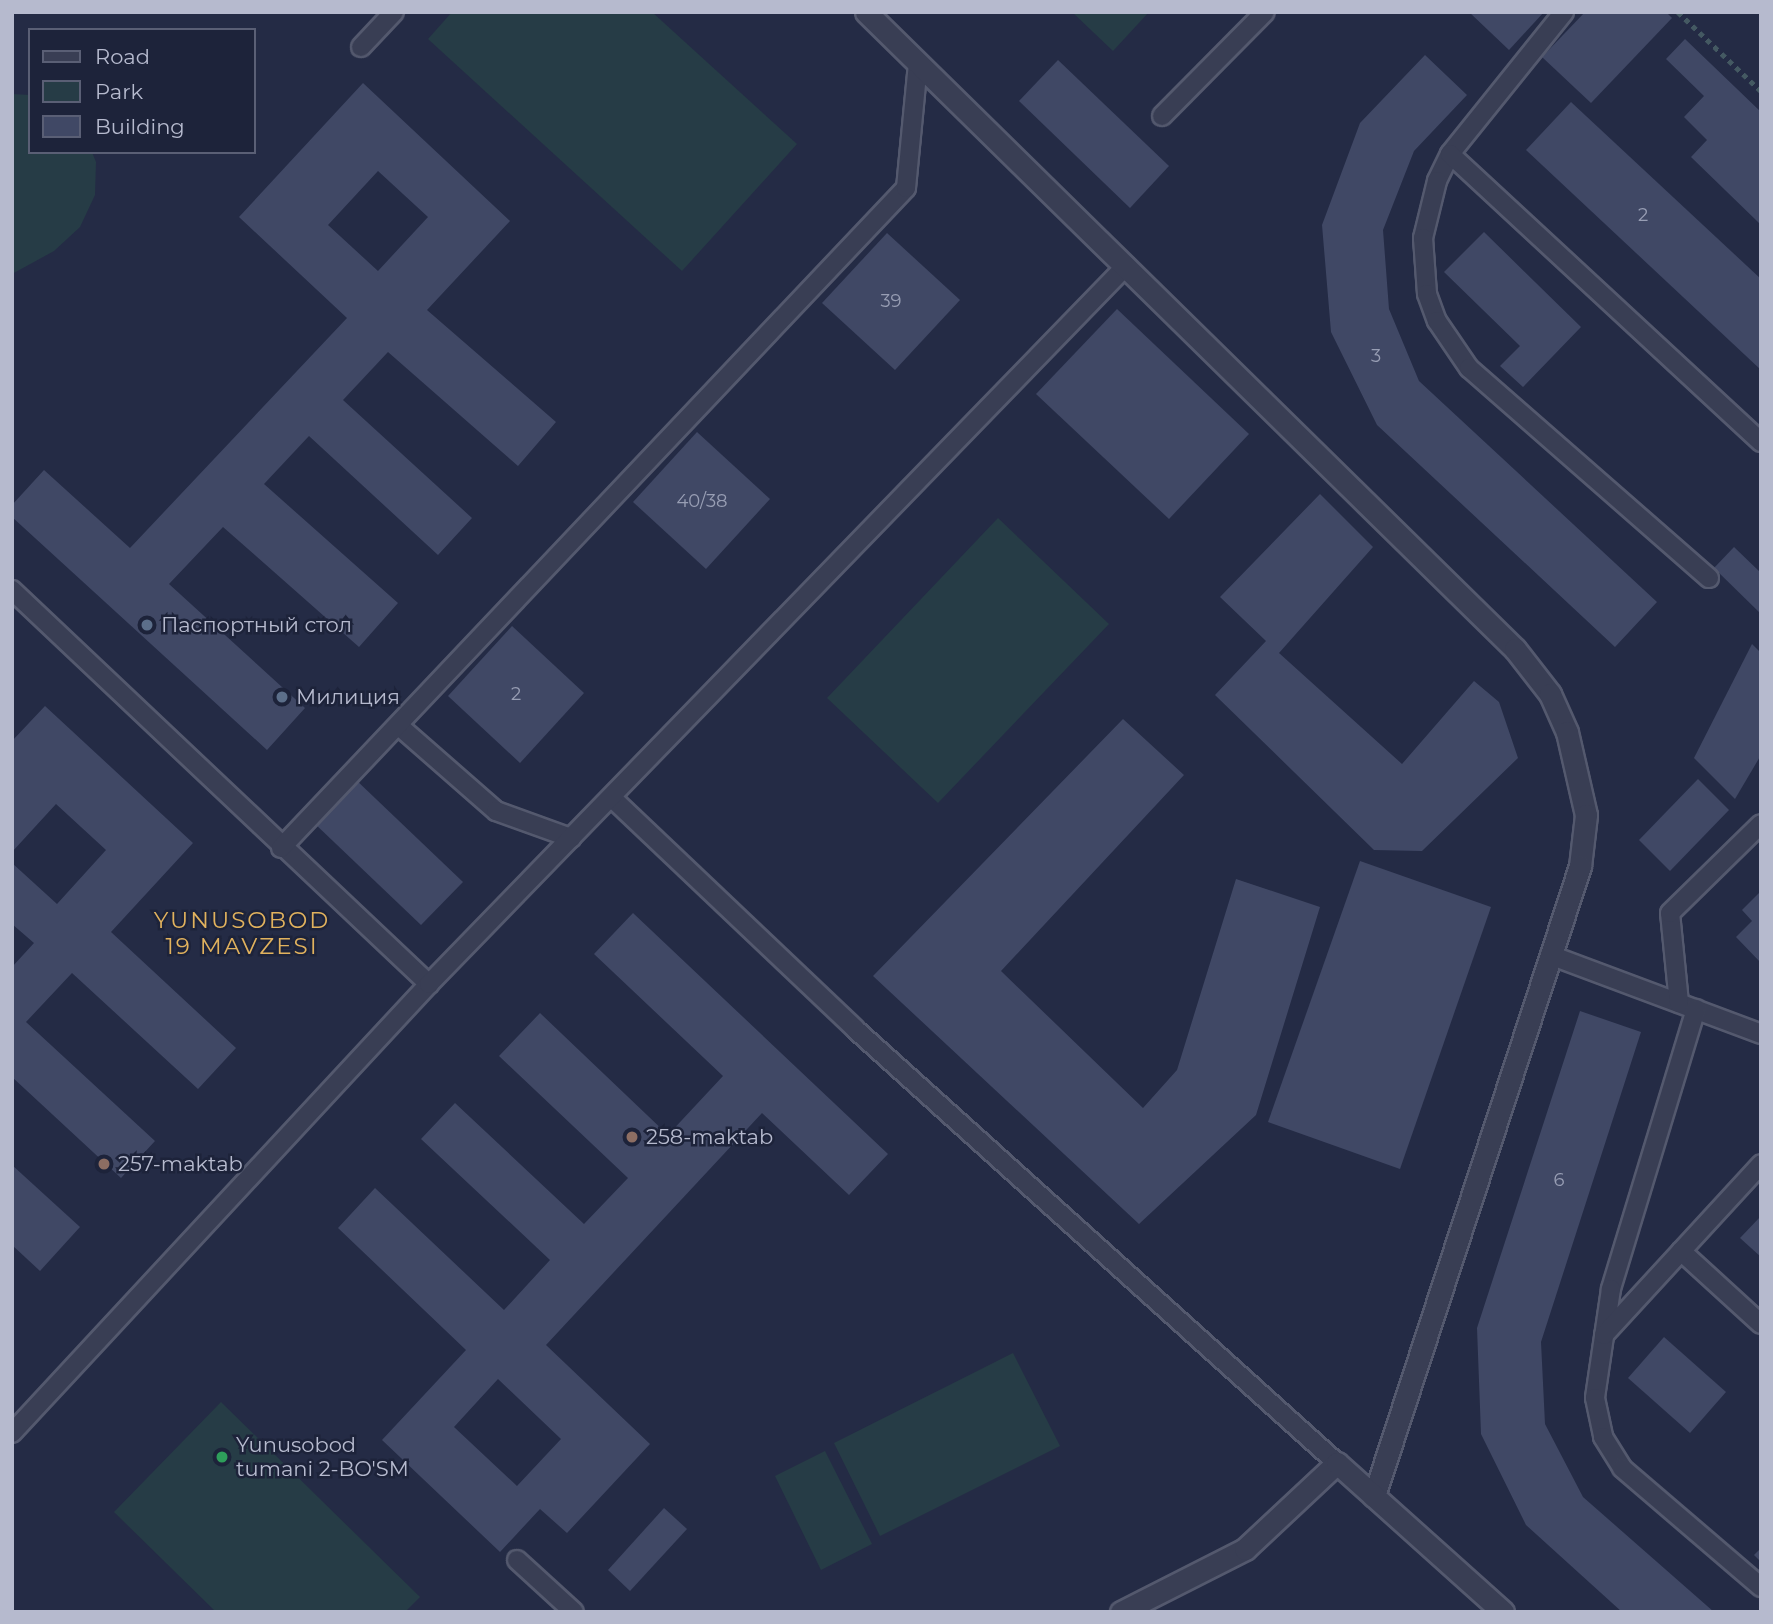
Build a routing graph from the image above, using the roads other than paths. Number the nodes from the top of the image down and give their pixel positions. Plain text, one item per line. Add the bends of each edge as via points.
1 (394, 12) edge
2 (866, 12) edge
3 (1564, 12) edge
4 (1262, 13) edge
5 (361, 47) dead end
6 (918, 63) junction
7 (1162, 116) dead end
8 (1450, 154) junction
9 (1126, 266) junction
10 (1761, 442) edge
11 (1709, 578) dead end
12 (12, 590) edge
13 (399, 726) junction
14 (612, 798) junction
15 (1761, 824) edge
16 (571, 838) junction
17 (281, 848) junction
18 (1550, 955) junction
19 (429, 984) junction
20 (1679, 1003) junction
21 (1696, 1009) junction
22 (1761, 1034) edge
23 (1761, 1164) edge
24 (1681, 1251) junction
25 (1761, 1324) edge
26 (1604, 1335) junction
27 (12, 1433) edge
28 (1337, 1463) junction
29 (1374, 1496) junction
30 (517, 1560) dead end
31 (1761, 1587) edge
32 (574, 1612) edge
33 (1121, 1612) edge
34 (1503, 1612) edge

1 - 5 lane
2 - 6 street
3 - 8 lane
4 - 7 lane
6 - 9 street
6 - 13 lane via 906,188
8 - 10 lane
8 - 11 lane via 1427,209 1423,238 1427,294 1451,346
9 - 14 lane
9 - 18 street via 1466,599 1550,694 1580,771 1586,815 1580,866
12 - 17 lane
13 - 16 lane via 496,810
13 - 17 lane
14 - 16 lane
14 - 28 lane via 855,1029
15 - 20 lane via 1670,913
16 - 19 lane
17 - 19 lane
18 - 20 lane
18 - 29 street
19 - 27 lane
20 - 21 lane
21 - 22 lane
21 - 26 lane via 1611,1289
23 - 24 lane
24 - 25 lane
24 - 26 lane
26 - 31 lane via 1595,1398 1603,1437 1622,1468
28 - 29 street
28 - 33 street via 1245,1549
29 - 34 street
30 - 32 lane

